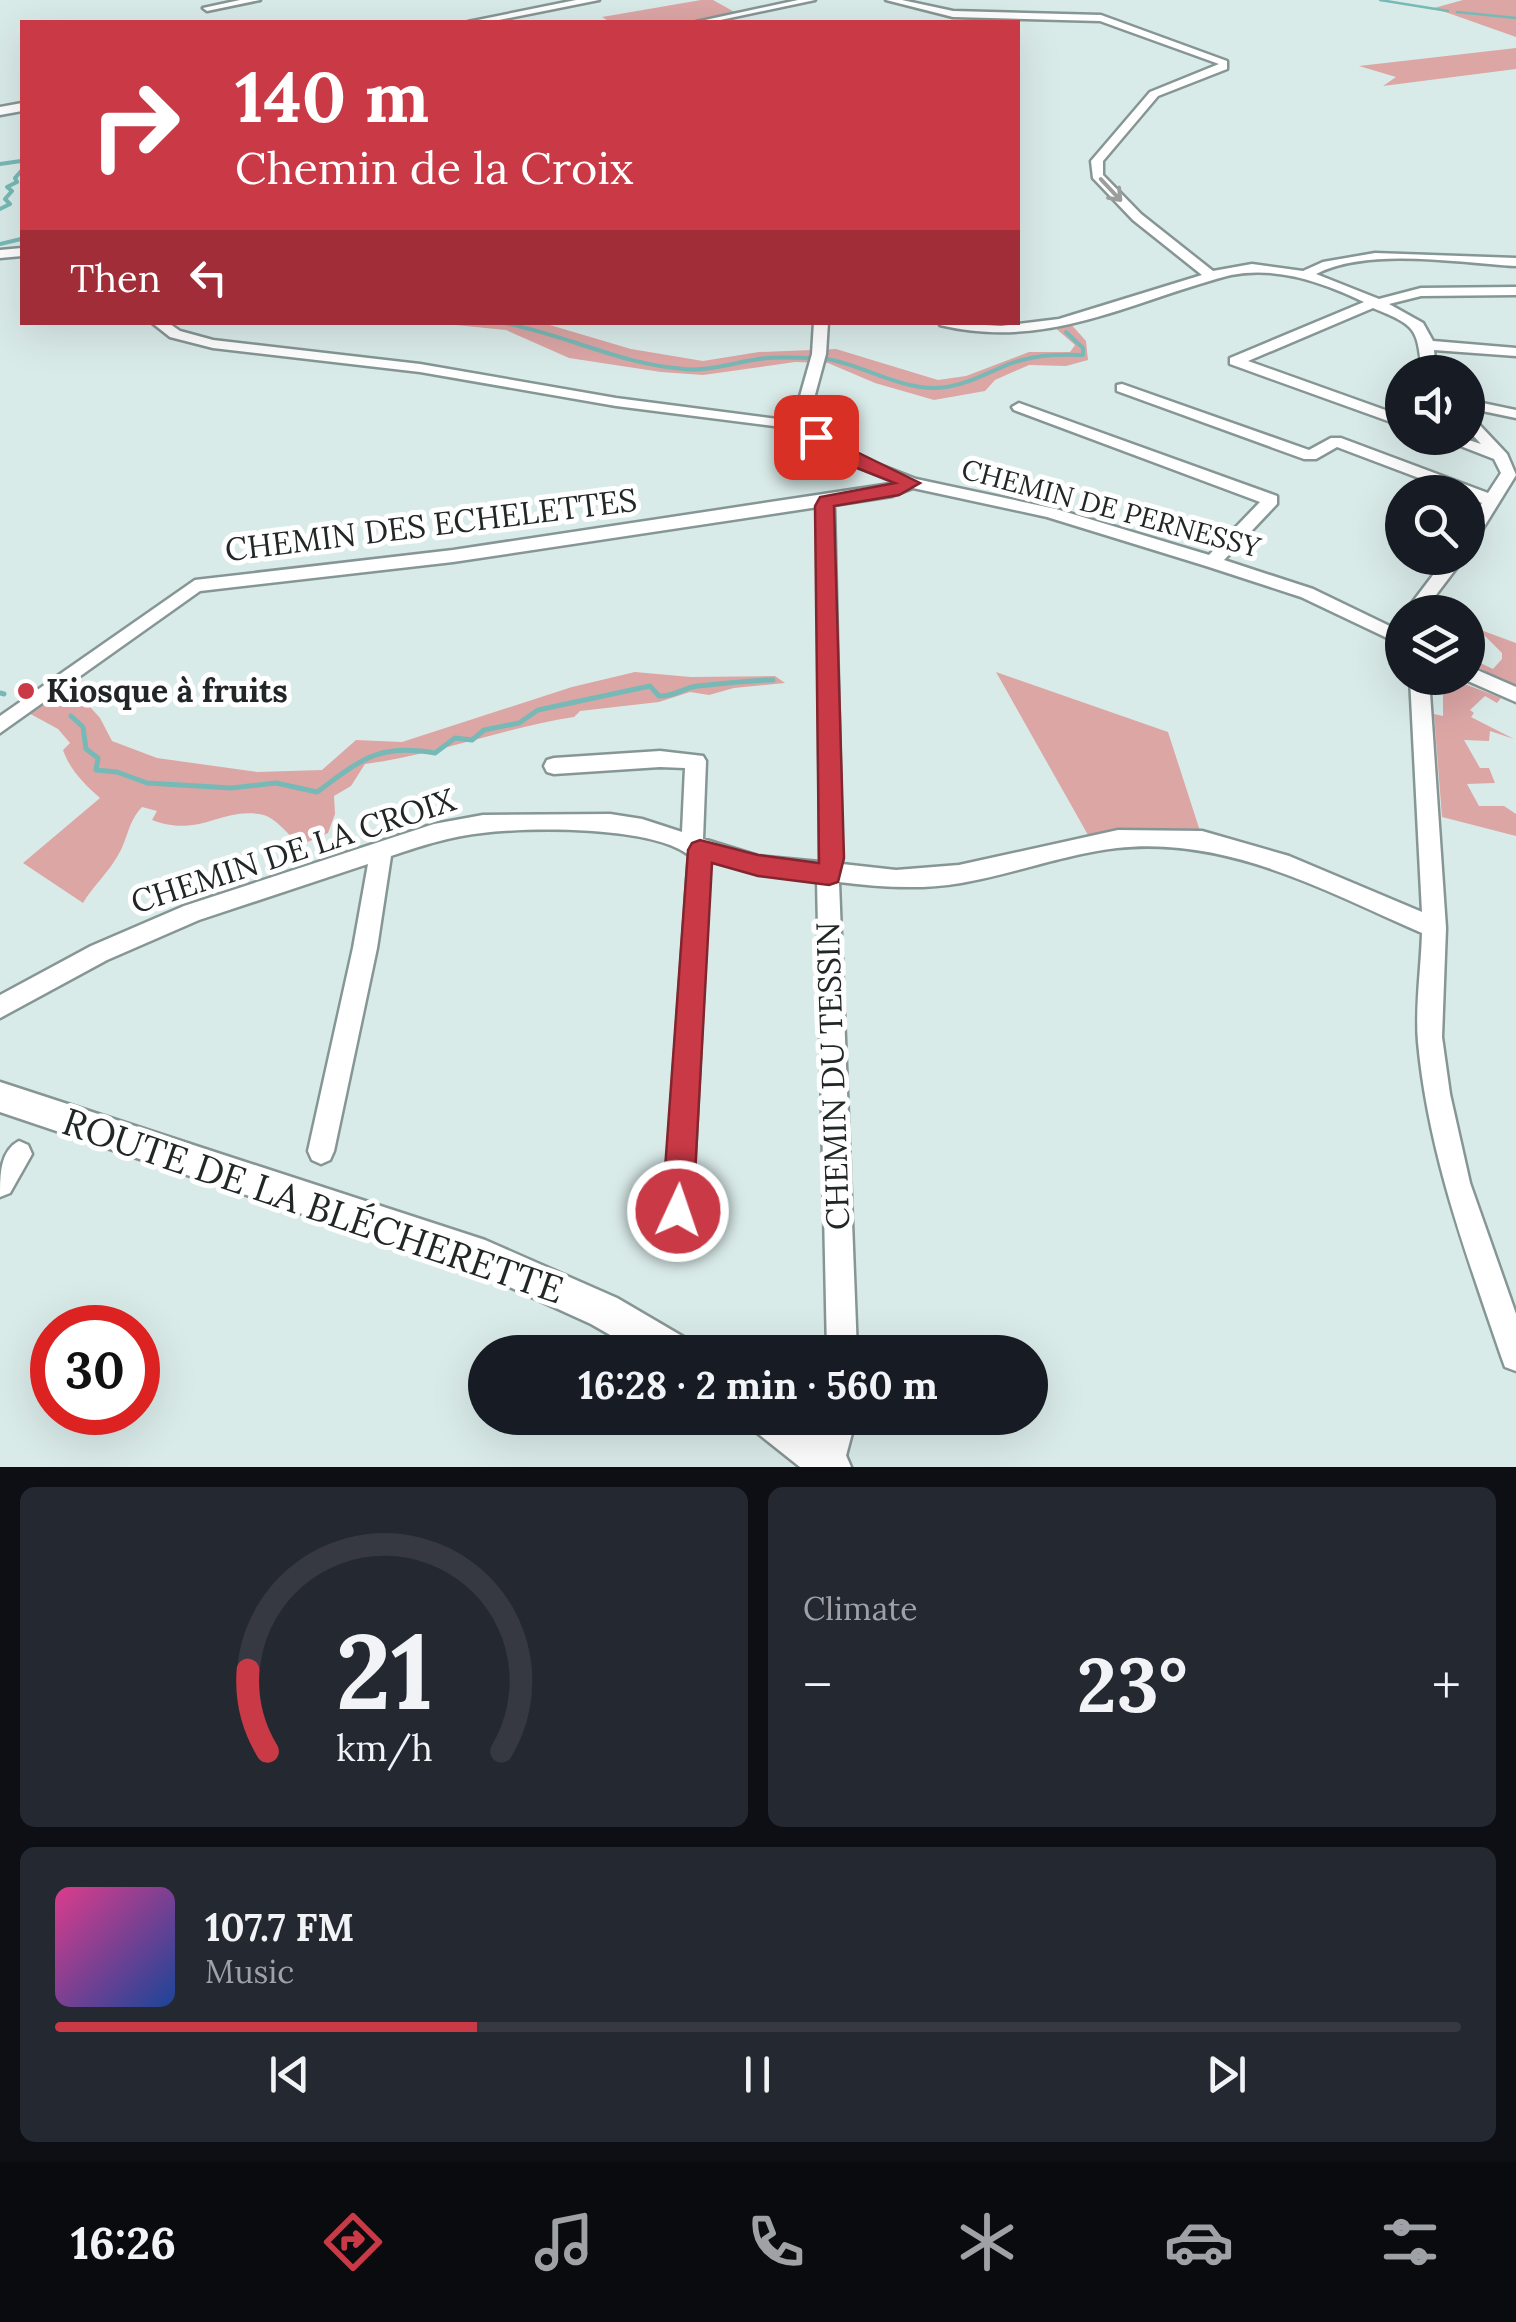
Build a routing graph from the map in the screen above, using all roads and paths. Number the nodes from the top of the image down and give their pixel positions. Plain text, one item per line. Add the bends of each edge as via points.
1 (256, 0) edge
2 (594, 0) edge
3 (811, 0) edge
4 (890, 0) edge
5 (210, 4) edge
6 (485, 20) edge
7 (710, 20) edge
8 (1516, 262) edge
9 (1304, 275) junction
10 (1211, 276) junction
11 (1516, 291) edge
12 (1374, 303) junction
13 (162, 325) edge
14 (821, 325) edge
15 (963, 325) edge
16 (1428, 345) junction
17 (1516, 352) edge
18 (1428, 355) edge
19 (1122, 388) dead end
20 (1019, 408) dead end
21 (1485, 408) edge
22 (1516, 414) edge
23 (1385, 415) edge
24 (799, 427) junction
25 (1485, 440) edge
26 (1485, 451) edge
27 (1501, 457) junction
28 (911, 483) junction
29 (826, 500) junction
30 (1493, 501) junction
31 (1485, 513) edge
32 (1212, 562) junction
33 (1385, 632) edge
34 (1485, 681) edge
35 (1421, 695) edge
36 (1516, 695) edge
37 (0, 726) edge
38 (554, 766) dead end
39 (696, 848) junction
40 (381, 851) junction
41 (829, 874) junction
42 (1434, 928) junction
43 (0, 1007) edge
44 (0, 1097) edge
45 (320, 1150) dead end
46 (20, 1154) dead end
47 (0, 1183) edge
48 (678, 1211) dead end
49 (645, 1335) edge
50 (842, 1335) edge
51 (1516, 1356) edge
52 (791, 1435) edge
53 (837, 1435) edge
54 (830, 1466) edge

1 - 5 street
2 - 6 main road
3 - 7 street
4 -> 10 street via 948,13 1109,20 1226,65 1162,89 1138,109 1095,168 1138,218
8 - 9 street via 1354,258 1326,262
9 - 10 street via 1250,268
9 - 12 street
10 - 15 street via 1033,328
11 - 12 street via 1421,292
12 - 16 street via 1418,326
12 - 23 street via 1235,361
13 - 24 street, CHEMIN DE PERNESSY via 213,344 420,368
14 - 24 street
16 - 17 street
16 - 18 street
19 - 30 street via 1310,456 1336,442
20 - 32 street via 1271,500
21 - 22 street
24 - 28 street, CHEMIN DE PERNESSY
25 - 27 street
26 - 27 street
27 - 30 street via 1509,473
28 - 29 street, CHEMIN DES ECHELETTES
28 - 32 street, CHEMIN DE PERNESSY via 1050,513
29 - 37 street, CHEMIN DES ECHELETTES via 453,556 195,586
29 - 41 street, CHEMIN DU TESSIN
30 - 31 street
32 - 33 street, CHEMIN DE PERNESSY via 1306,593
34 - 36 street
35 - 42 street
38 - 39 street via 696,761
39 - 40 street, CHEMIN DE LA CROIX via 626,826 545,822 470,825
39 - 41 street, CHEMIN DE LA CROIX
39 - 48 street
40 - 43 street, CHEMIN DE LA CROIX via 192,914 99,953
40 - 45 street
41 - 42 street, CHEMIN DE LA CROIX via 959,874 1118,839 1191,839 1282,862
41 - 50 street, CHEMIN DU TESSIN
42 - 51 street via 1430,1037 1436,1094 1456,1183
44 - 49 main road, ROUTE DE LA BLÉCHERETTE via 484,1258
46 - 47 street
52 - 54 main road
53 - 54 street

